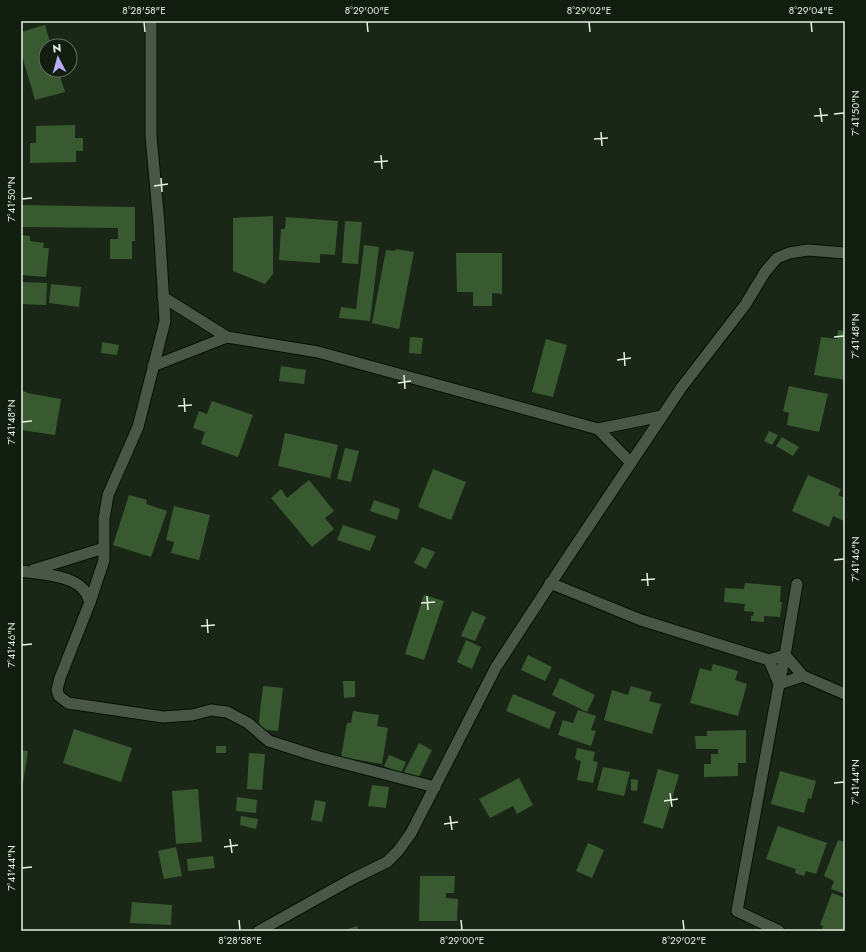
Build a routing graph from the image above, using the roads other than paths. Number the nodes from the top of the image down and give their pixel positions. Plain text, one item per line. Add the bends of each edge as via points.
1 (151, 21) edge
2 (845, 254) edge
3 (163, 297) junction
4 (227, 337) junction
5 (153, 366) junction
6 (662, 416) junction
7 (598, 429) junction
8 (631, 463) junction
9 (104, 548) junction
10 (24, 571) edge
11 (550, 583) junction
12 (797, 584) dead end
13 (90, 602) junction
14 (785, 655) junction
15 (769, 660) junction
16 (803, 676) junction
17 (779, 684) junction
18 (845, 694) edge
19 (434, 787) junction
20 (259, 931) edge
21 (779, 931) edge

1 - 3 street via 151,136
2 - 6 street via 808,250 777,258
3 - 4 street
3 - 5 street via 165,321
4 - 5 street
4 - 7 street via 318,352
5 - 9 street via 138,427 108,495 104,519
6 - 7 street
6 - 8 street
7 - 8 street
8 - 11 street
9 - 10 street
9 - 13 street via 104,560
10 - 13 street via 48,574 74,582 86,592
11 - 15 street via 642,620
11 - 19 street via 496,666
12 - 14 street
13 - 19 street via 57,690 59,696 68,703 163,717 192,715 211,710 227,712 248,723 269,740
14 - 15 street
14 - 16 street
14 - 17 street
15 - 17 street
16 - 17 street
16 - 18 street
17 - 21 street via 737,911
19 - 20 street via 411,833 387,862

